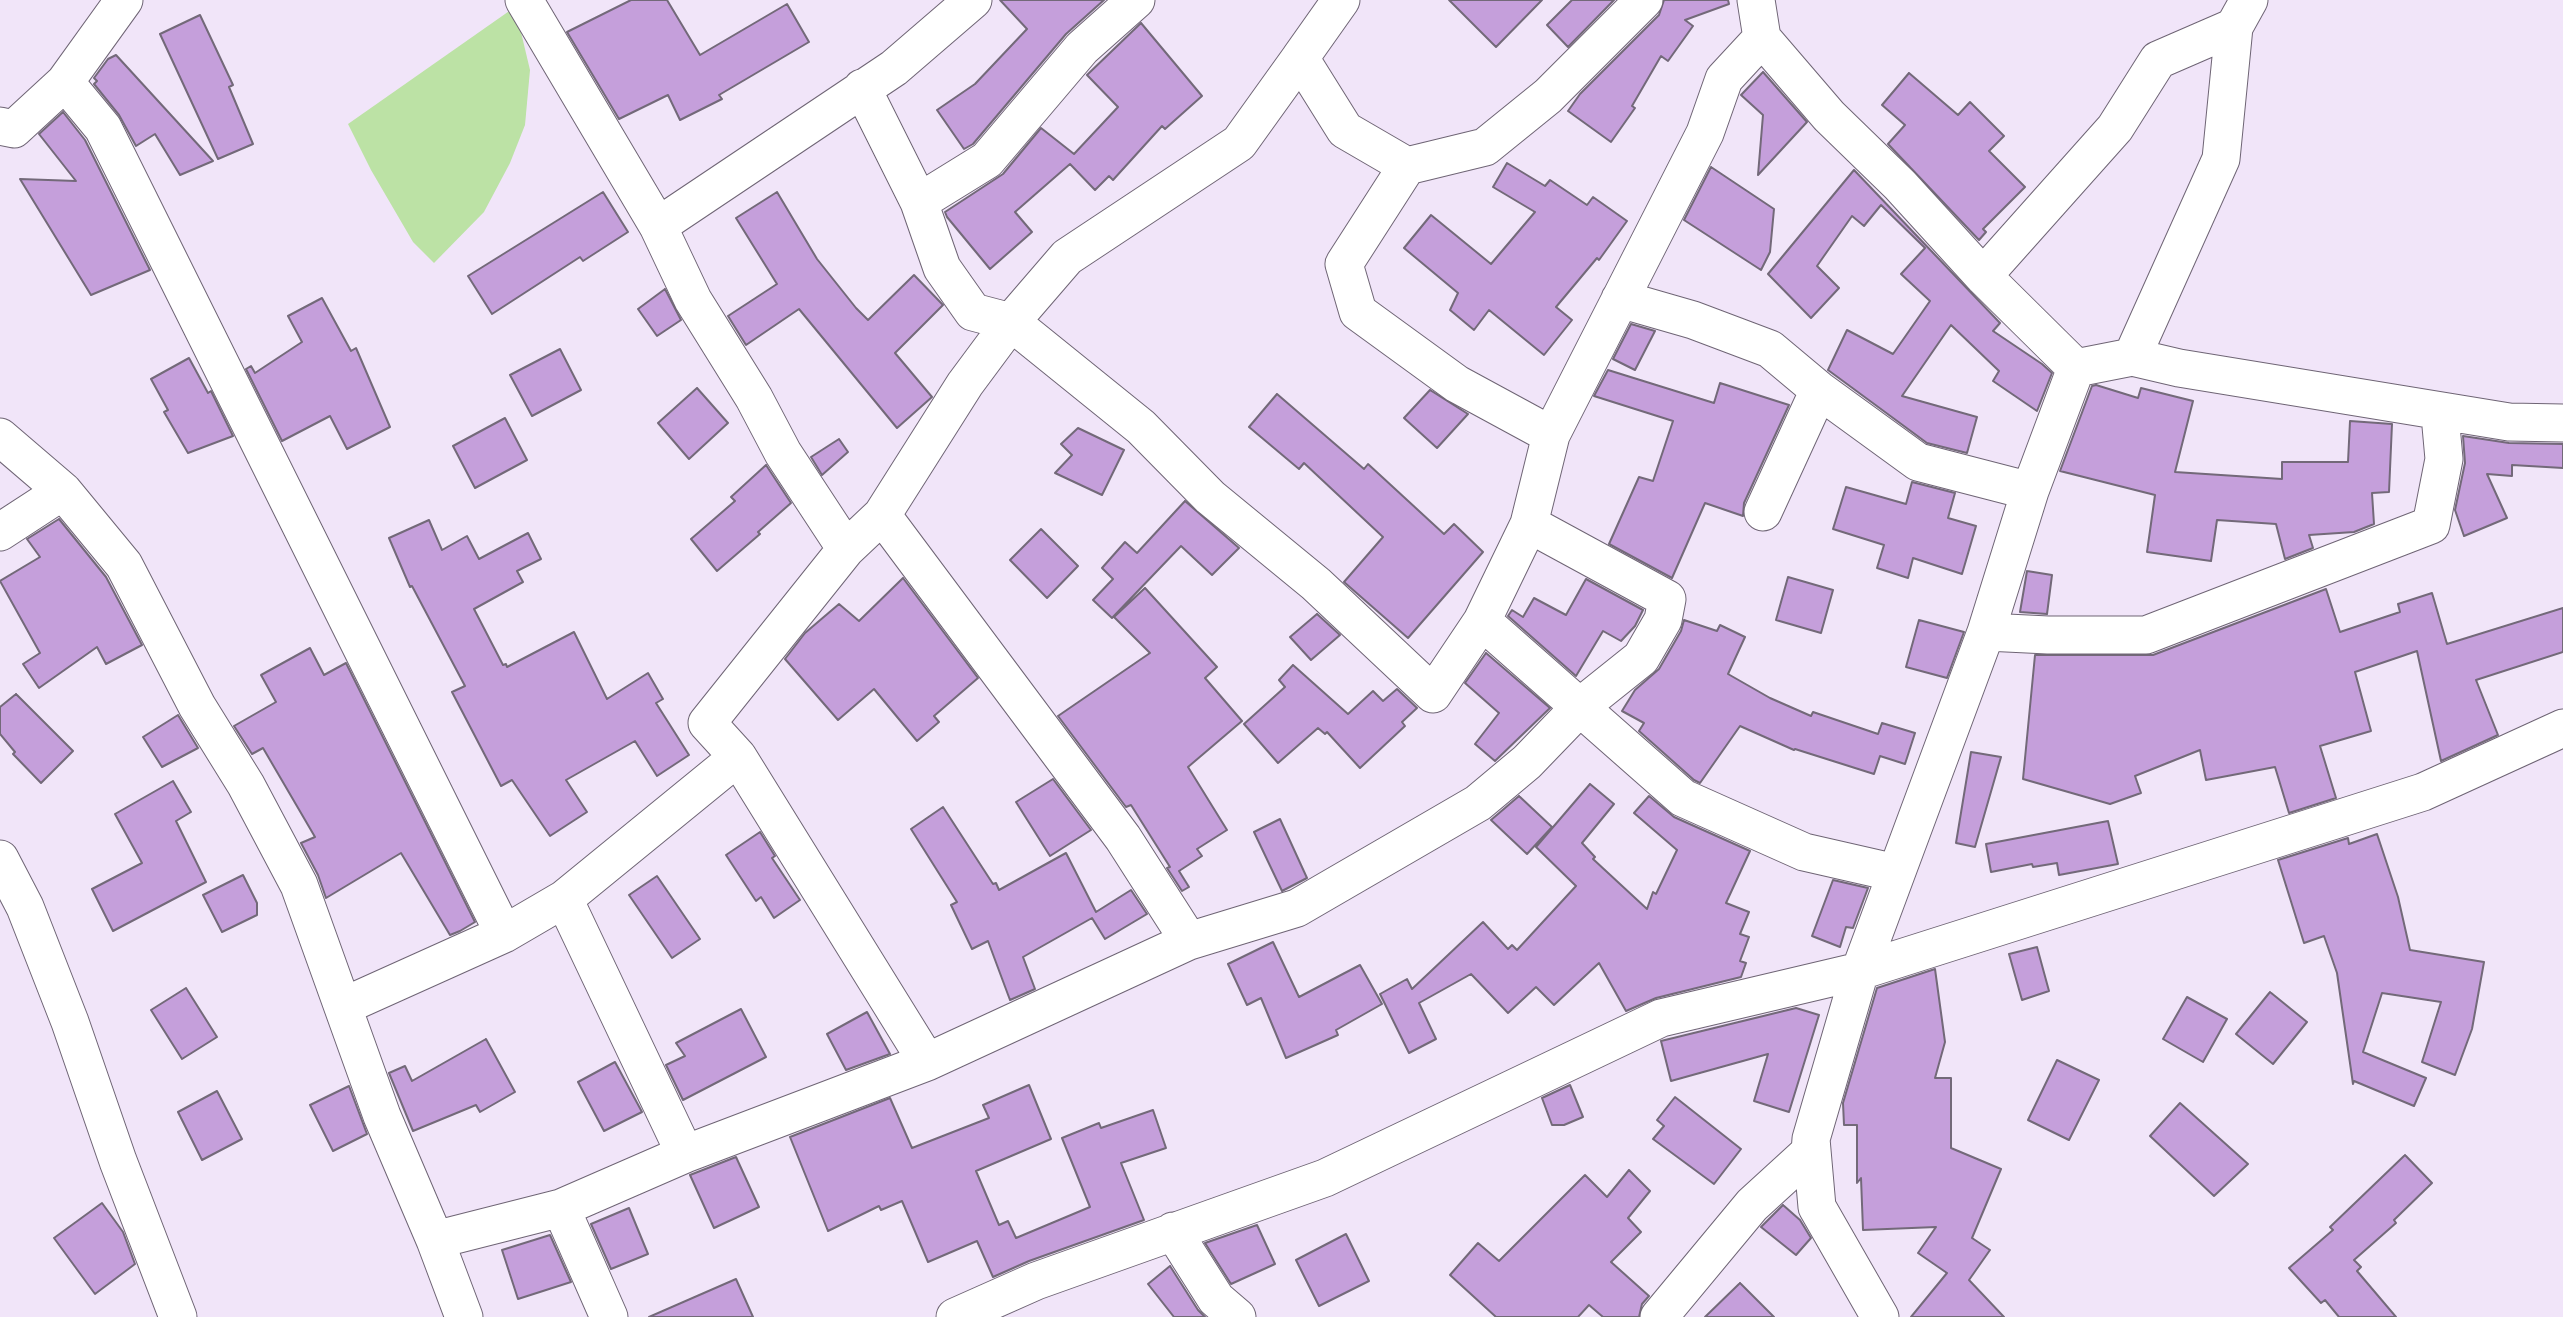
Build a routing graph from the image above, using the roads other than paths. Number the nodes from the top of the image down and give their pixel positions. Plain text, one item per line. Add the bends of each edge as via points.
1 (124, 0) edge
2 (524, 0) edge
3 (973, 0) edge
4 (1136, 0) edge
5 (1341, 0) edge
6 (1644, 0) edge
7 (1756, 0) edge
8 (2242, 13) edge
9 (1762, 38) junction
10 (1300, 58) junction
11 (65, 82) junction
12 (862, 88) junction
13 (0, 127) edge
14 (1407, 166) junction
15 (919, 202) junction
16 (658, 226) junction
17 (1983, 276) junction
18 (1620, 299) junction
19 (1012, 322) junction
20 (2132, 357) junction
21 (2076, 368) junction
22 (1819, 390) junction
23 (2447, 412) junction
24 (2563, 423) edge
25 (1551, 435) junction
26 (0, 437) edge
27 (63, 491) junction
28 (2030, 491) junction
29 (1763, 512) dead end
30 (882, 515) junction
31 (1529, 524) junction
32 (0, 532) edge
33 (846, 549) junction
34 (1482, 621) junction
35 (1986, 632) junction
36 (1581, 706) junction
37 (2563, 728) edge
38 (738, 757) junction
39 (0, 859) edge
40 (1896, 873) junction
41 (564, 899) junction
42 (504, 934) junction
43 (1189, 941) junction
44 (1860, 971) junction
45 (344, 1006) junction
46 (928, 1062) junction
47 (1811, 1139) junction
48 (685, 1154) junction
49 (561, 1208) junction
50 (1173, 1231) junction
51 (435, 1240) junction
52 (178, 1317) edge
53 (464, 1317) edge
54 (609, 1317) edge
55 (955, 1317) edge
56 (1237, 1317) edge
57 (1659, 1317) edge
58 (1880, 1317) edge

1 - 11 street
2 - 16 street
3 - 12 street via 894,68
4 - 15 street via 1082,48 987,160
5 - 10 street
6 - 14 street via 1548,96 1485,147
7 - 9 street
8 - 17 street via 2158,60 2115,128
8 - 20 street via 2221,159
9 - 17 street via 1829,116 1900,184
9 - 18 street via 1724,79 1704,133
10 - 14 street via 1345,130
10 - 19 street via 1238,143 1067,257
11 - 13 street via 14,129
11 - 42 street via 103,128
12 - 15 street
12 - 16 street
14 - 25 street via 1344,264 1358,312 1458,384
15 - 19 street via 942,268 973,312
16 - 33 street via 693,300
17 - 21 street
18 - 22 street via 1770,349
18 - 25 street
19 - 30 street via 965,384
19 - 34 street via 1141,427 1210,497 1316,584 1433,694
20 - 21 street
20 - 23 street
21 - 28 street
22 - 28 street via 1918,462
22 - 29 street
23 - 24 street via 2510,422
23 - 35 street via 2441,426 2444,459 2431,525 2146,635
25 - 31 street
26 - 27 street
27 - 32 street
27 - 45 street via 124,565 197,706 246,785 299,885
28 - 35 street
30 - 33 street
30 - 43 street via 1123,838
31 - 34 street
31 - 36 street via 1667,599 1663,620 1641,658
33 - 38 street via 707,723
34 - 36 street
35 - 40 street
36 - 40 street via 1683,798 1804,852
36 - 43 street via 1527,762 1478,803 1297,908
37 - 44 street via 2423,792
38 - 41 street
38 - 46 street
39 - 52 street via 25,907 70,1022
40 - 44 street
41 - 42 street
41 - 48 street
42 - 45 street
43 - 46 street
44 - 47 street
44 - 50 street via 1661,1018 1325,1178
45 - 51 street via 382,1115
46 - 48 street
47 - 57 street via 1810,1152 1752,1206
47 - 58 street via 1817,1207
48 - 49 street
49 - 51 street
49 - 54 street
50 - 55 street via 1036,1281
50 - 56 street via 1216,1298
51 - 53 street

